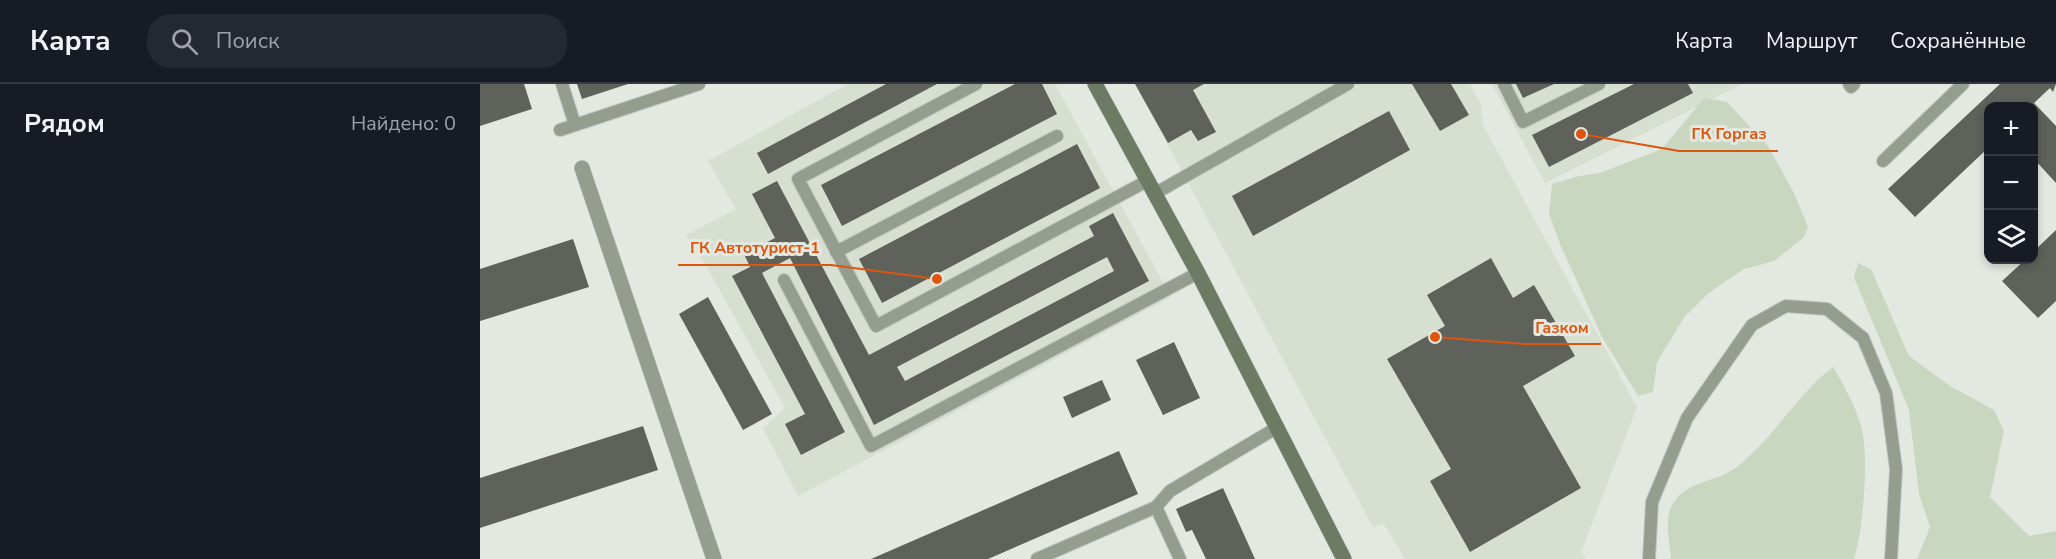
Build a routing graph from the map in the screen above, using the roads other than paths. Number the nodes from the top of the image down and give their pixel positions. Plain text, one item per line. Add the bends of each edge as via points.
1 (562, 84) edge
2 (699, 84) edge
3 (976, 84) edge
4 (1095, 84) edge
5 (1348, 84) edge
6 (1504, 84) edge
7 (1599, 84) edge
8 (1849, 84) edge
9 (1854, 84) edge
10 (1963, 84) edge
11 (575, 125) junction
12 (560, 130) dead end
13 (1057, 136) dead end
14 (1883, 162) dead end
15 (582, 168) dead end
16 (1151, 187) junction
17 (836, 252) junction
18 (1198, 273) junction
19 (783, 280) dead end
20 (1278, 427) junction
21 (1156, 507) junction
22 (714, 559) edge
23 (1037, 559) edge
24 (1180, 559) edge
25 (1344, 559) edge
26 (1649, 559) edge
27 (1891, 559) edge

1 - 11 lane
2 - 11 lane
3 - 17 lane via 798,179
4 - 16 street
5 - 16 lane
6 - 7 lane via 1523,122
8 - 9 lane
10 - 14 lane
11 - 12 lane
13 - 17 lane
15 - 22 street
16 - 17 lane via 876,326
16 - 18 street
18 - 19 lane via 871,446
18 - 20 street
20 - 21 lane via 1170,491
20 - 25 street
21 - 23 lane
21 - 24 lane
26 - 27 lane via 1652,502 1687,418 1752,325 1786,306 1827,309 1863,338 1886,393 1896,469

